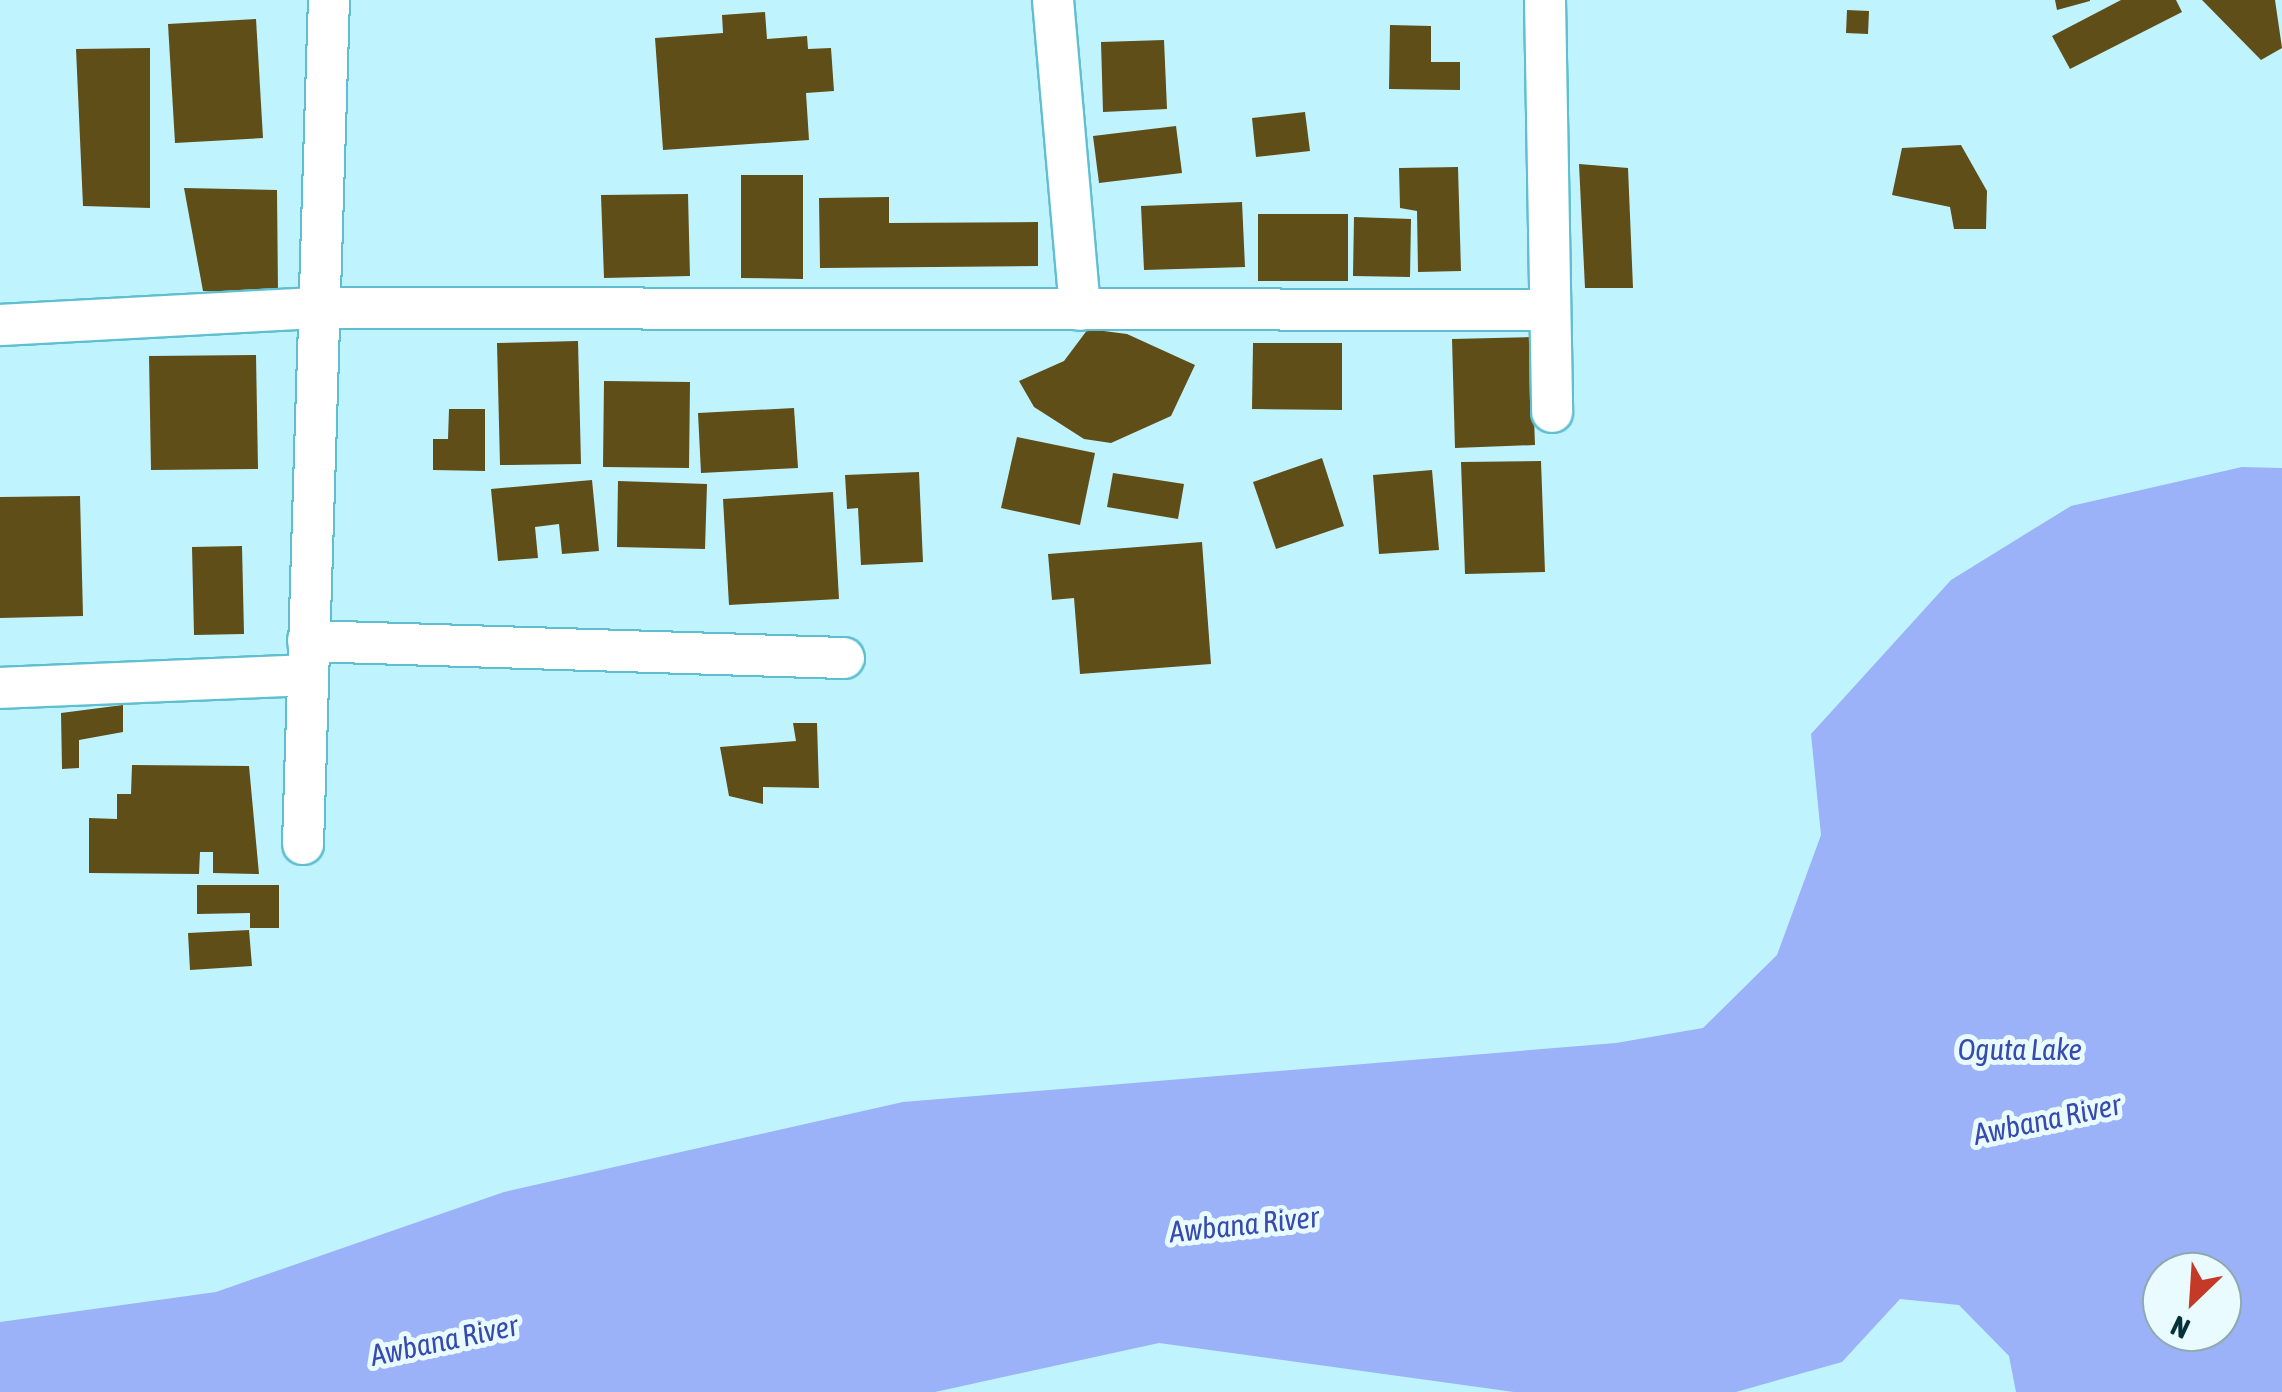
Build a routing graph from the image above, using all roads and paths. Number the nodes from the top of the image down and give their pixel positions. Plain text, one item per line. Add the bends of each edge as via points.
1 (328, 0) edge
2 (1054, 0) edge
3 (1546, 0) edge
4 (319, 308) junction
5 (1080, 310) junction
6 (1550, 310) junction
7 (0, 325) edge
8 (1552, 412) dead end
9 (308, 658) junction
10 (844, 658) dead end
11 (0, 688) edge
12 (303, 844) dead end

1 - 4 street
2 - 5 street
3 - 6 street
4 - 5 street
4 - 7 street
4 - 9 street
5 - 6 street
6 - 8 street
9 - 10 street
9 - 11 street
9 - 12 street

